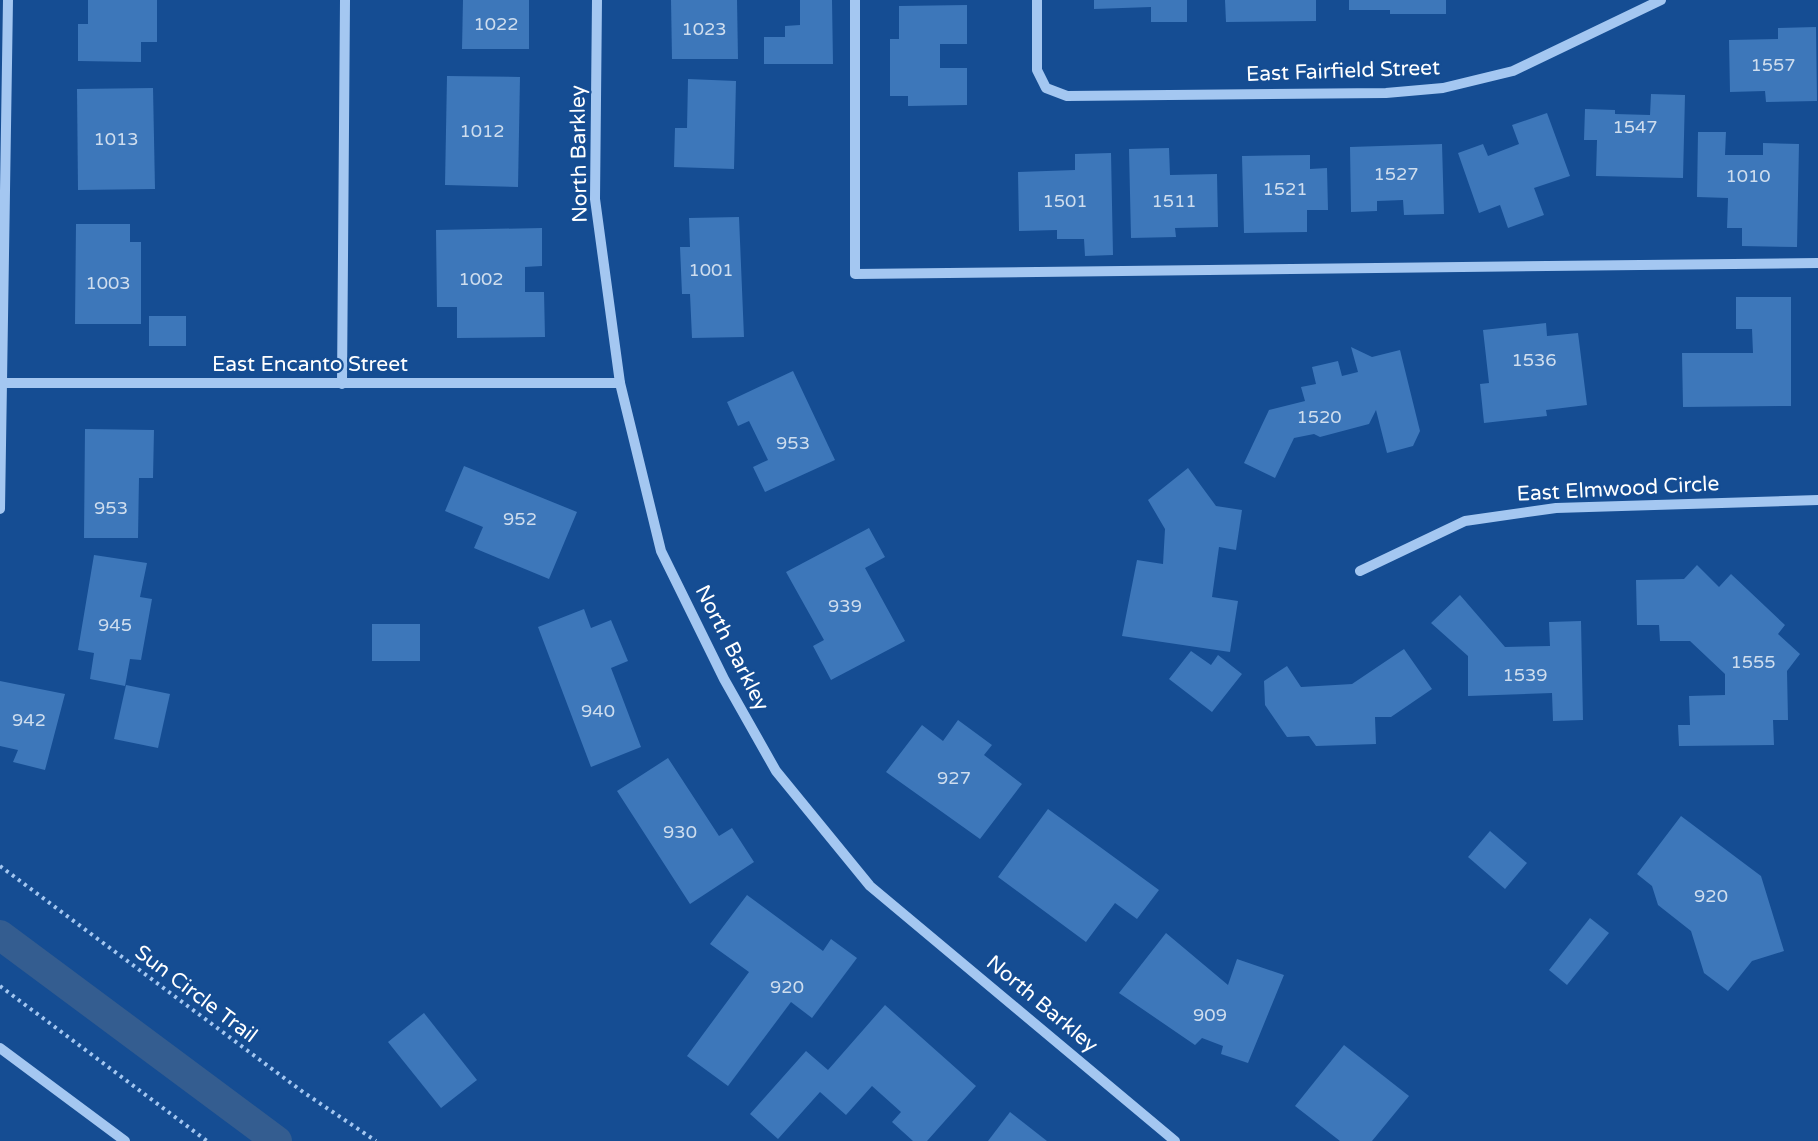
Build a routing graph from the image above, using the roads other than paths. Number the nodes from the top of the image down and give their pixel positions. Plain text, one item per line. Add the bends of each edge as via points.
1 (8, 0) edge
2 (345, 0) edge
3 (597, 0) edge
4 (855, 0) edge
5 (1038, 0) edge
6 (1661, 0) edge
7 (1818, 263) edge
8 (620, 382) junction
9 (2, 383) edge
10 (342, 384) junction
11 (1818, 500) edge
12 (0, 509) edge
13 (1360, 571) dead end
14 (0, 1048) edge
15 (125, 1141) edge
16 (1175, 1141) edge

1 - 9 street
2 - 10 street
3 - 8 street, North Barkley via 595,199
4 - 7 street via 855,274
5 - 6 street, East Fairfield Street via 1037,70 1046,88 1067,96 1386,93 1443,88 1513,71
8 - 10 street, East Encanto Street
8 - 16 street, North Barkley via 661,551 724,679 776,771 870,886
9 - 10 street, East Encanto Street
9 - 12 street
11 - 13 street, East Elmwood Circle via 1556,508 1465,521
14 - 15 street

